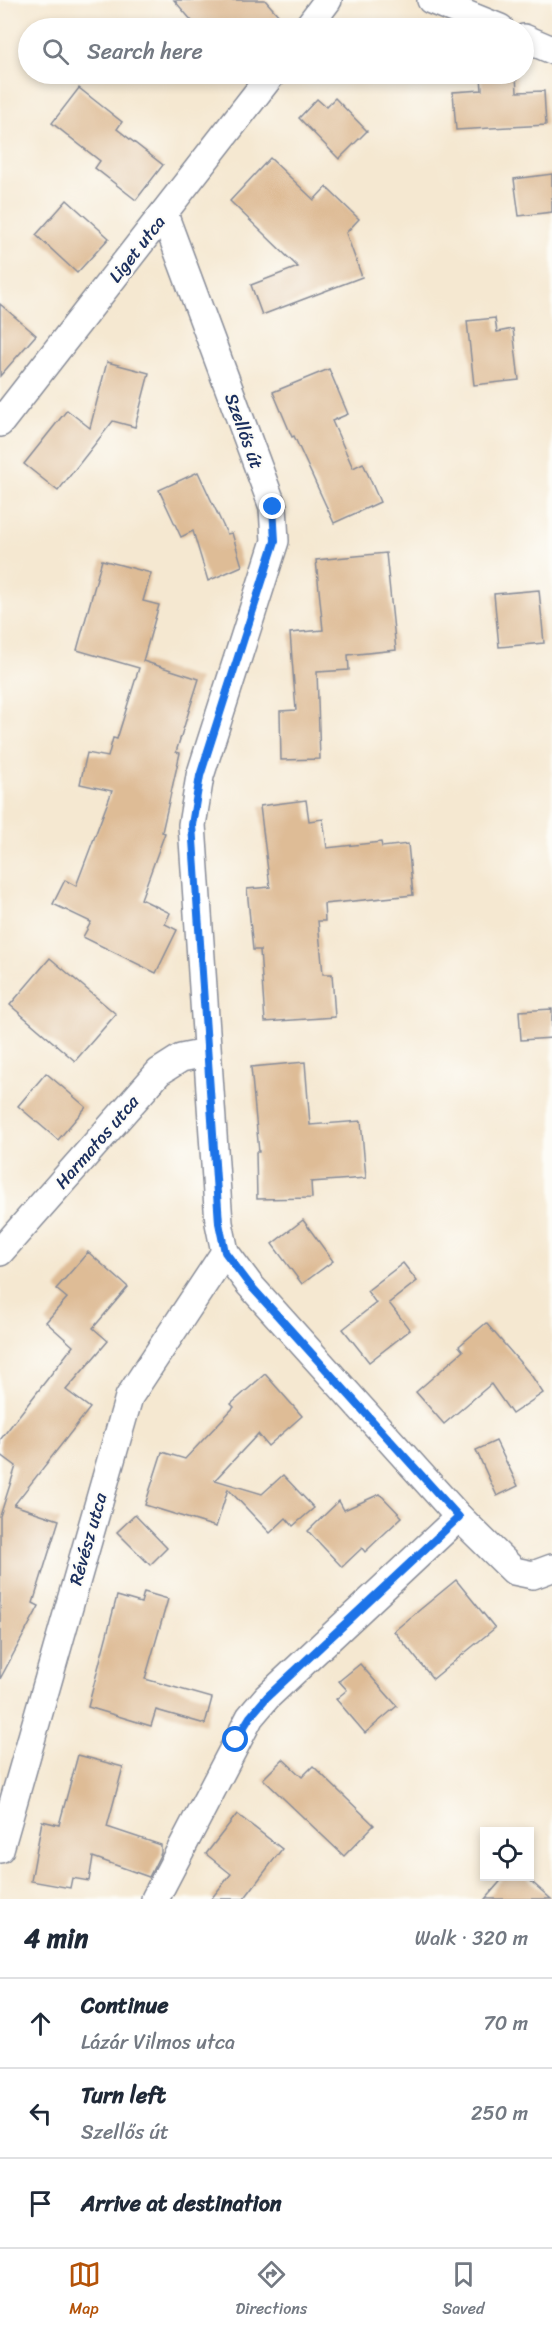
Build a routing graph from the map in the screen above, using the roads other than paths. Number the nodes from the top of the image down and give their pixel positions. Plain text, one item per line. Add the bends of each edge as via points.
1 (328, 0) edge
2 (431, 0) edge
3 (314, 18) edge
4 (475, 18) edge
5 (534, 42) edge
6 (552, 50) edge
7 (264, 84) edge
8 (165, 214) junction
9 (0, 423) edge
10 (206, 1053) junction
11 (0, 1252) edge
12 (225, 1252) junction
13 (459, 1517) junction
14 (552, 1568) edge
15 (0, 1849) edge
16 (154, 1899) edge

1 - 3 street
2 - 4 street
5 - 6 street
7 - 8 street, Liget utca
8 - 9 street, Liget utca
8 - 10 street, Szellős út via 273,507 275,541 200,776 192,825
10 - 11 street, Harmatos utca via 181,1058 159,1072
10 - 12 street, Szellős út via 219,1223
12 - 13 street, Szellős út via 249,1284
12 - 15 street, Révész utca via 129,1397
13 - 14 street, Szellős út via 514,1571 533,1575
13 - 16 street via 250,1717

